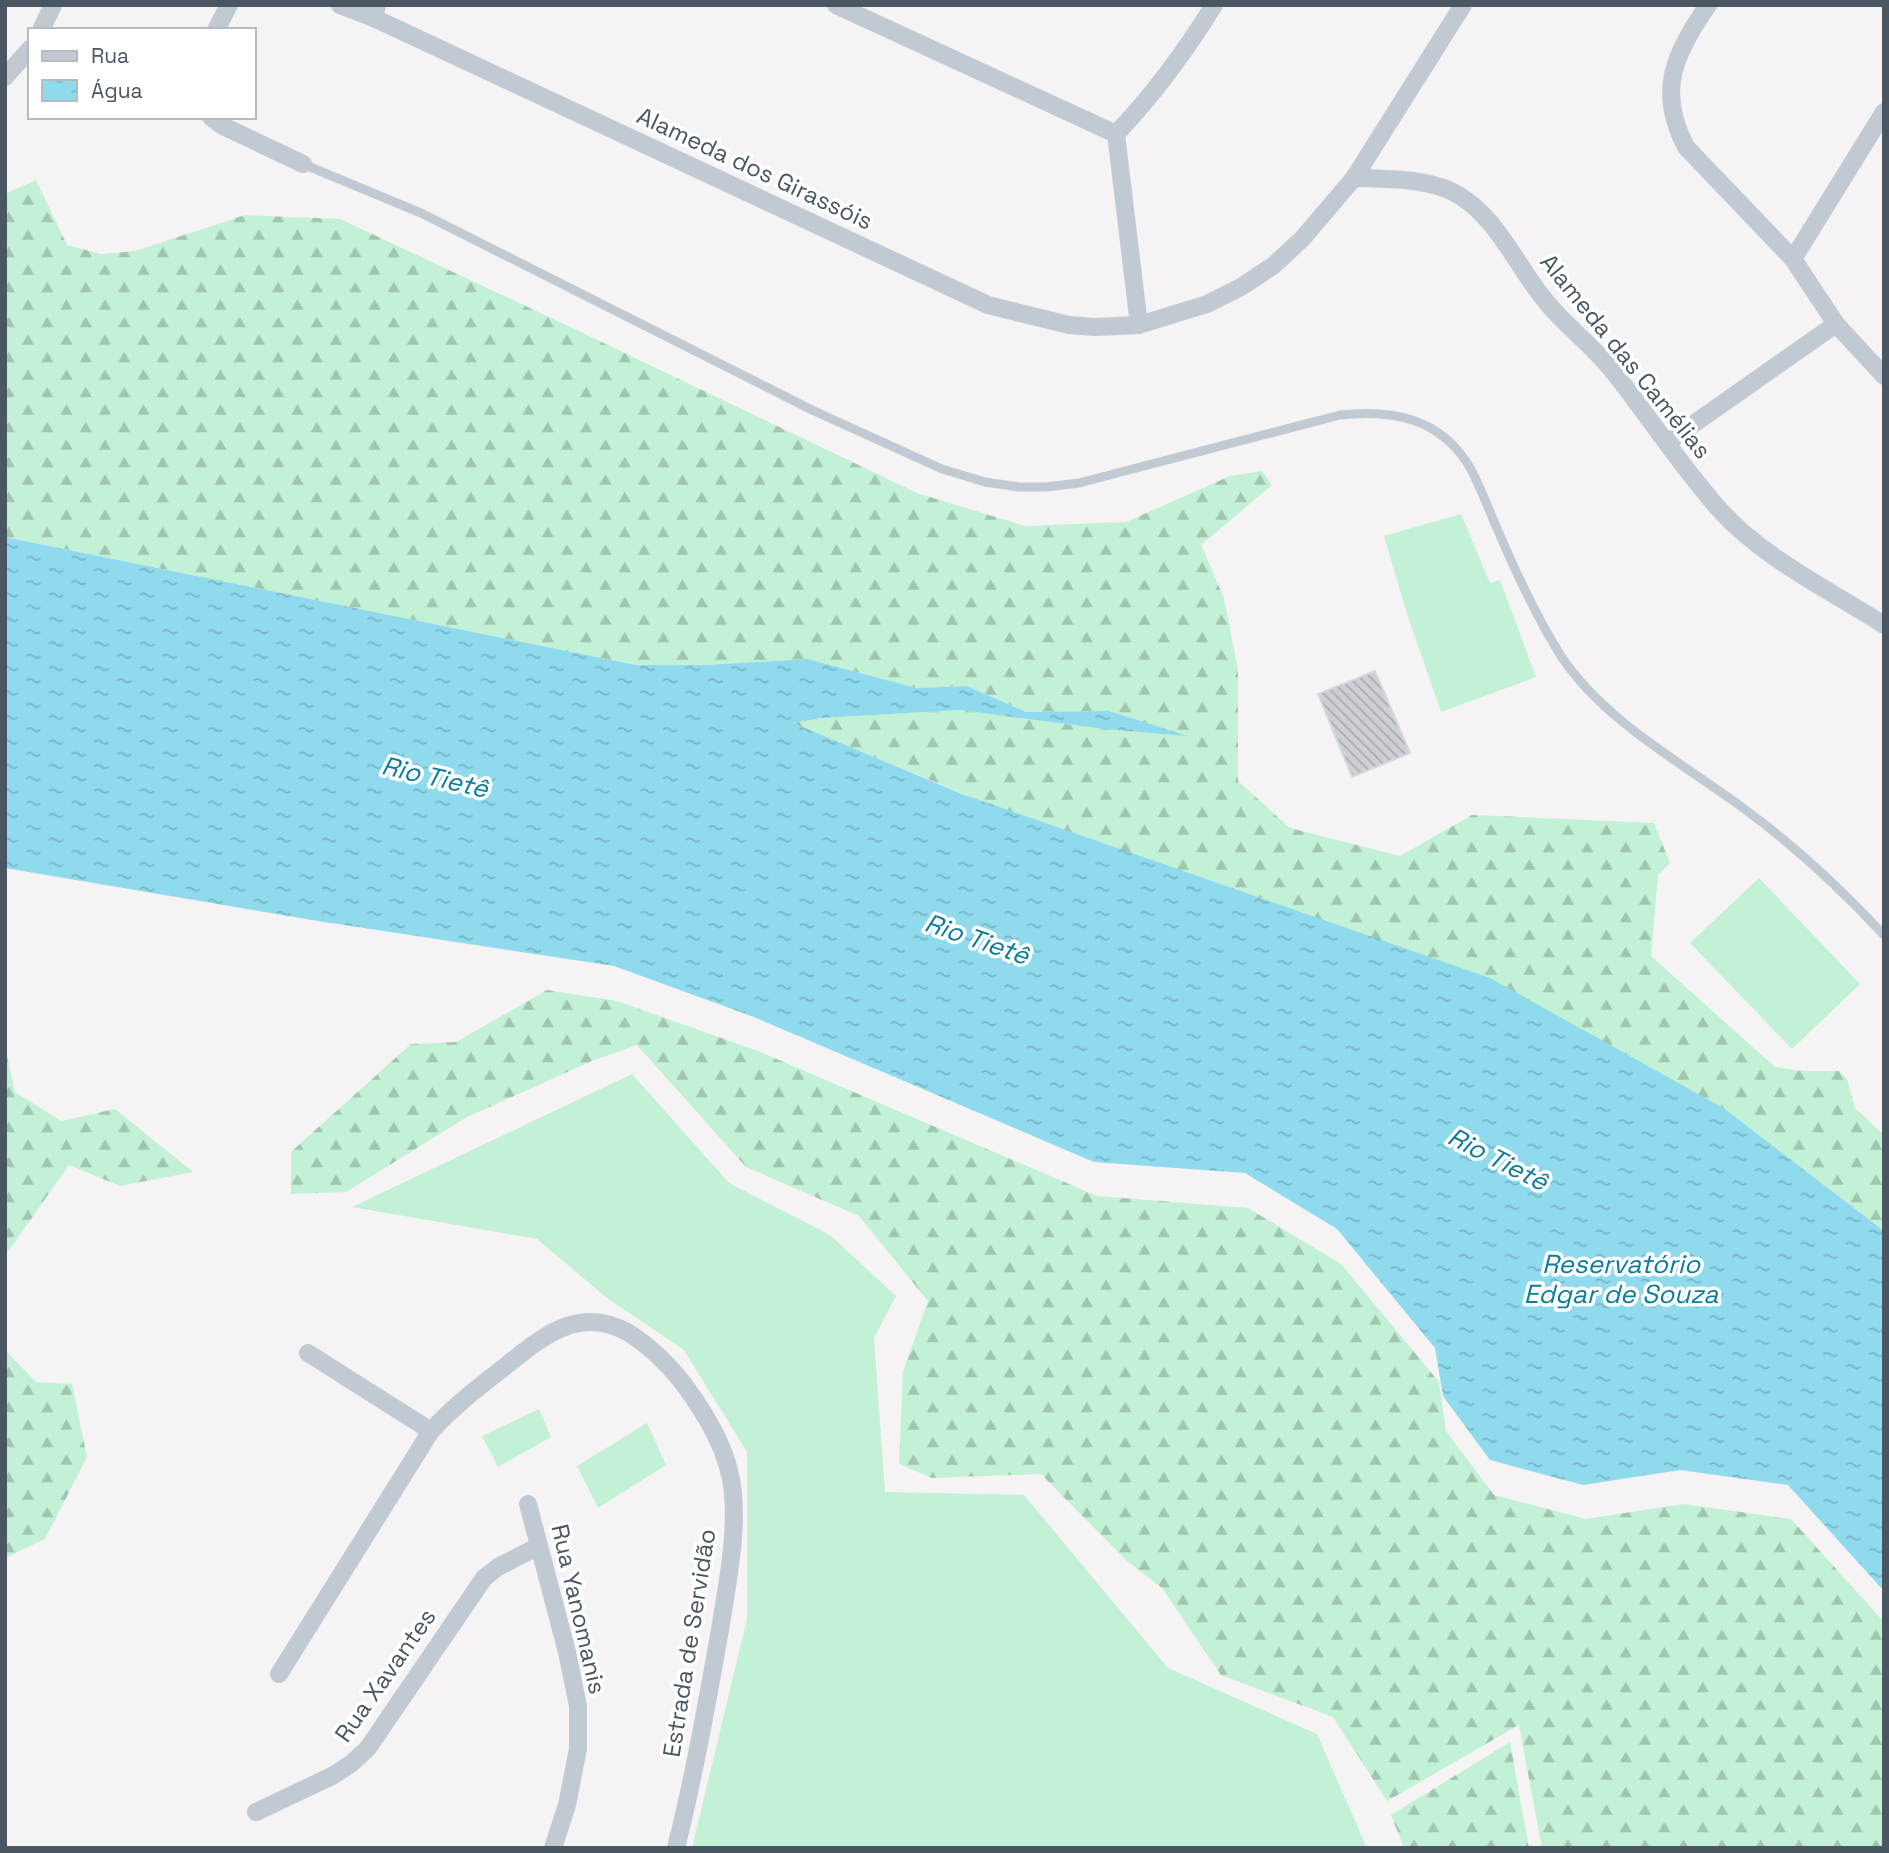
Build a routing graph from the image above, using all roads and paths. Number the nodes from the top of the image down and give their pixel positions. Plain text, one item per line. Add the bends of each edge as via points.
1 (54, 5) edge
2 (229, 5) edge
3 (340, 5) edge
4 (836, 5) edge
5 (1214, 5) edge
6 (1463, 5) edge
7 (1709, 5) edge
8 (376, 12) edge
9 (42, 28) edge
10 (217, 28) edge
11 (28, 51) edge
12 (5, 77) edge
13 (1884, 112) edge
14 (214, 119) edge
15 (1116, 134) junction
16 (303, 164) joint
17 (1354, 178) junction
18 (1794, 260) junction
19 (1836, 324) junction
20 (1139, 325) junction
21 (1884, 376) edge
22 (1668, 442) junction
23 (1884, 625) edge
24 (1884, 935) edge
25 (308, 1353) dead end
26 (431, 1431) junction
27 (528, 1504) dead end
28 (539, 1546) junction
29 (279, 1674) dead end
30 (256, 1812) dead end
31 (553, 1848) edge
32 (676, 1848) edge

1 - 9 street
2 - 10 street
3 - 8 street, Alameda dos Girassóis
4 - 15 street
5 - 15 street via 1171,69
6 - 17 street, Alameda dos Girassóis
7 - 18 street via 1676,64 1671,85 1675,126 1686,147
8 - 20 street, Alameda dos Girassóis via 988,305 1069,325
11 - 12 street
13 - 18 street
14 - 16 street
15 - 20 street
16 - 24 lane via 421,213 812,410 942,469 985,482 1019,487 1079,483 1340,415 1387,413 1432,428 1452,444 1468,466 1533,605 1561,656 1587,690 1616,717 1811,863
17 - 20 street, Alameda dos Girassóis via 1274,265 1207,304
17 - 22 street, Alameda das Camélias via 1438,186 1470,203 1550,307 1609,367
18 - 19 street
19 - 21 street
19 - 22 street
22 - 23 street, Alameda das Camélias via 1713,502 1745,534
25 - 26 street
26 - 29 street, Estrada de Servidão
26 - 32 street, Estrada de Servidão via 530,1347 561,1328 593,1320 606,1322 650,1346 699,1405 729,1466 733,1518 706,1714
27 - 28 street, Rua Yanomanis
28 - 30 street, Rua Xavantes via 484,1577 369,1748 334,1775
28 - 31 street, Rua Yanomanis via 578,1706 578,1749

